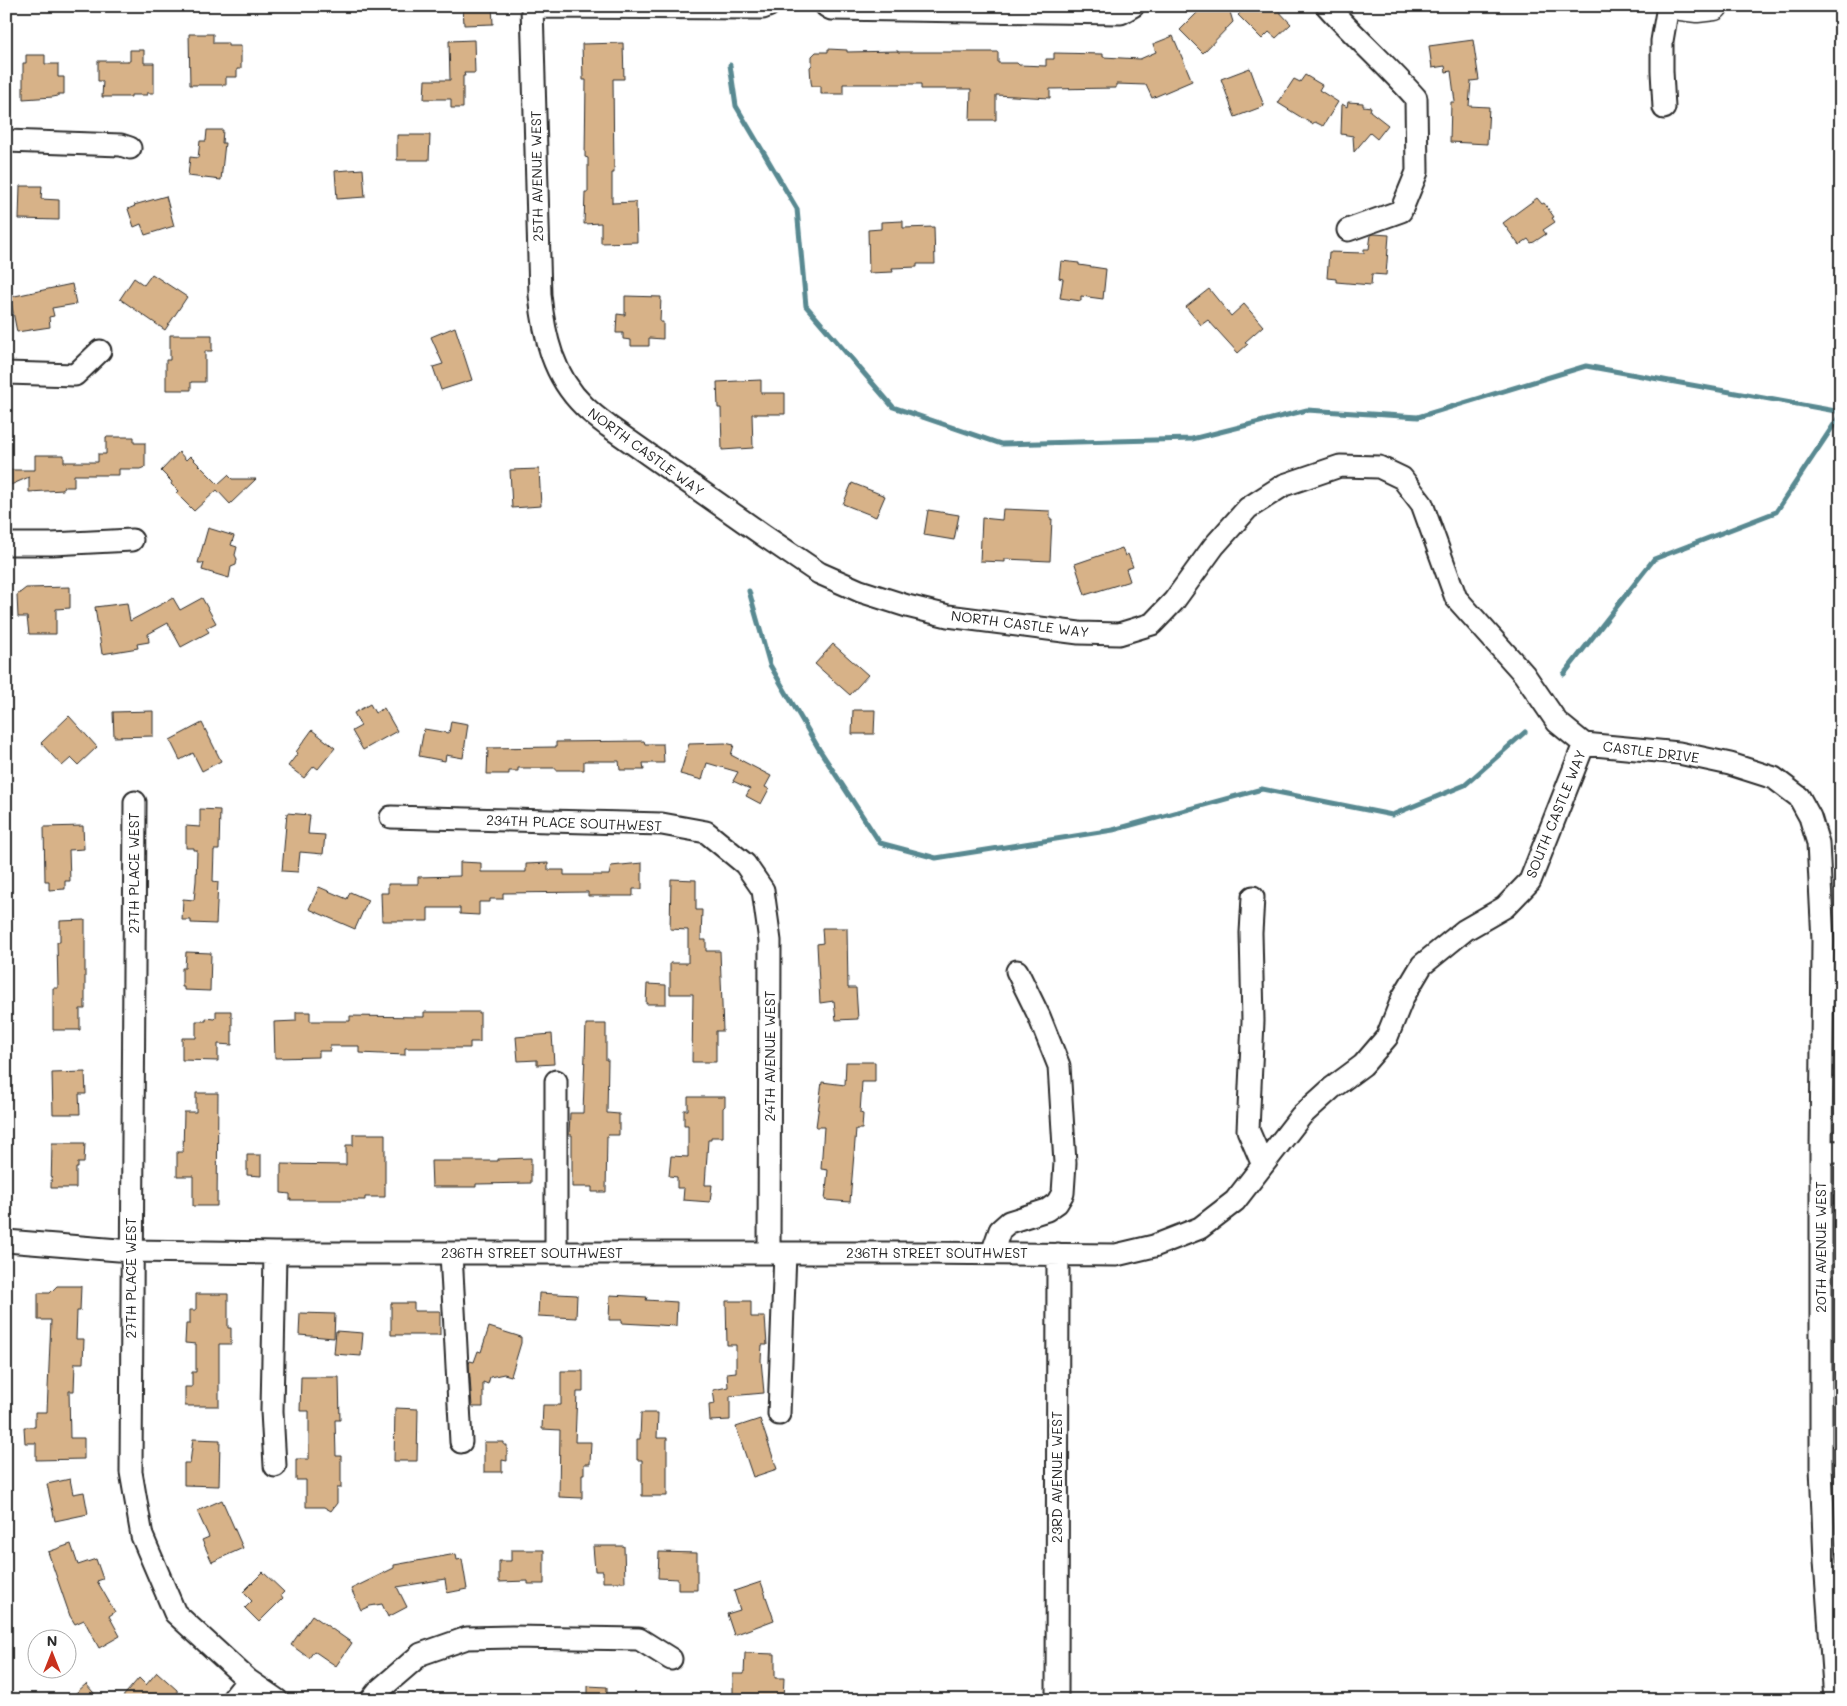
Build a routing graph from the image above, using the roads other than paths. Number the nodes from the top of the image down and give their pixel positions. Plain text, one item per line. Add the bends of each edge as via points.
1 (768, 6) edge
2 (826, 6) edge
3 (1132, 6) edge
4 (1327, 6) edge
5 (1668, 6) edge
6 (1681, 6) edge
7 (1714, 6) edge
8 (532, 7) edge
9 (1664, 108) dead end
10 (6, 141) edge
11 (130, 148) dead end
12 (1348, 230) dead end
13 (549, 344) joint
14 (100, 351) dead end
15 (6, 373) edge
16 (132, 540) dead end
17 (6, 544) edge
18 (1584, 744) junction
19 (1799, 797) joint
20 (135, 802) dead end
21 (390, 816) dead end
22 (745, 864) joint
23 (1253, 897) dead end
24 (1832, 941) edge
25 (1017, 971) dead end
26 (556, 1081) dead end
27 (1831, 1152) edge
28 (1263, 1166) junction
29 (6, 1241) edge
30 (132, 1251) junction
31 (275, 1253) junction
32 (451, 1253) junction
33 (556, 1253) junction
34 (777, 1253) junction
35 (992, 1254) junction
36 (1058, 1254) junction
37 (780, 1414) dead end
38 (461, 1442) dead end
39 (275, 1466) dead end
40 (671, 1659) dead end
41 (248, 1680) junction
42 (232, 1700) edge
43 (277, 1700) edge
44 (371, 1700) edge
45 (1057, 1700) edge
46 (1836, 1700) edge

1 - 8 street
2 - 3 street via 831,9 1120,13
4 - 12 street via 1416,98 1417,172 1401,211
5 - 9 street via 1662,41
6 - 7 main road
8 - 13 street, 25TH AVENUE WEST via 540,294
10 - 11 street
13 - 18 street, NORTH CASTLE WAY via 555,365 584,406 763,536 819,573 860,591 948,616 1079,633 1119,634 1152,624 1248,508 1284,485 1340,466 1379,467 1402,478 1422,504 1456,598 1524,674 1557,722
14 - 15 street via 75,375
16 - 17 street
18 - 19 street, CASTLE DRIVE via 1679,753 1730,764 1774,778
18 - 28 street, SOUTH CASTLE WAY via 1530,881 1505,907 1465,930 1422,965 1404,996 1387,1037 1363,1065 1301,1116
19 - 24 street, 20TH AVENUE WEST via 1810,816 1818,843
20 - 30 street, 27TH PLACE WEST
21 - 22 street, 234TH PLACE SOUTHWEST via 662,824 706,832
22 - 34 street, 24TH AVENUE WEST via 763,890 770,941
23 - 28 street via 1253,1021 1248,1130
24 - 27 street, 20TH AVENUE WEST
25 - 35 street via 1059,1066 1065,1164 1063,1193 1047,1210 1009,1222 1000,1230
26 - 33 street
27 - 46 street, 20TH AVENUE WEST via 1821,1467
28 - 36 street, SOUTH CASTLE WAY via 1235,1202 1200,1228 1154,1246 1116,1255
29 - 30 street, 236TH STREET SOUTHWEST
30 - 31 street, 236TH STREET SOUTHWEST
30 - 41 street, 27TH PLACE WEST via 131,1472 142,1536 175,1614
31 - 32 street, 236TH STREET SOUTHWEST
31 - 39 street via 272,1411
32 - 33 street, 236TH STREET SOUTHWEST
32 - 38 street
33 - 34 street, 236TH STREET SOUTHWEST
34 - 35 street, 236TH STREET SOUTHWEST
34 - 37 street, 24TH AVENUE WEST
35 - 36 street, 236TH STREET SOUTHWEST
36 - 45 street, 23RD AVENUE WEST
40 - 44 street via 639,1639 467,1638 421,1654
41 - 42 street
41 - 43 street, 27TH PLACE WEST

